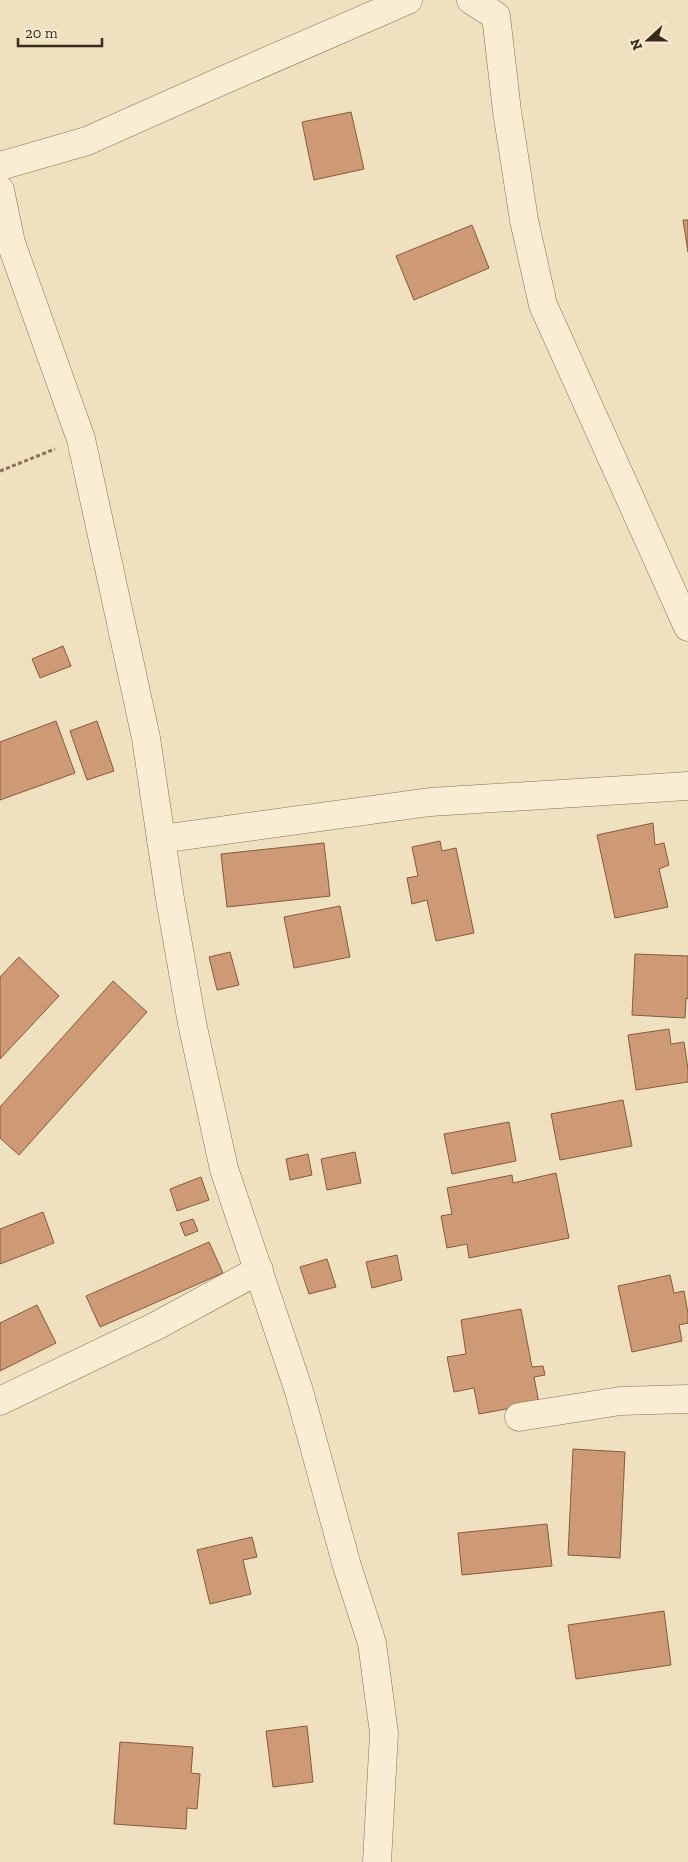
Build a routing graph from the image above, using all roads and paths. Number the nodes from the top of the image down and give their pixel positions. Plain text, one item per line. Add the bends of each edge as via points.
1 (408, 0) edge
2 (471, 0) edge
3 (0, 166) edge
4 (0, 190) edge
5 (81, 439) junction
6 (0, 471) edge
7 (688, 627) edge
8 (688, 786) edge
9 (161, 840) junction
10 (259, 1270) junction
11 (688, 1399) edge
12 (0, 1402) edge
13 (519, 1418) dead end
14 (377, 1862) edge

1 - 3 street via 87,141
2 - 7 street via 496,16 524,220 543,305
4 - 5 street via 11,243
5 - 6 path
5 - 9 street via 146,738
8 - 9 street via 430,802
9 - 10 street via 192,1023 224,1169
10 - 12 street via 156,1326
10 - 14 street via 299,1391 347,1566 372,1643 384,1733
11 - 13 street via 620,1401

